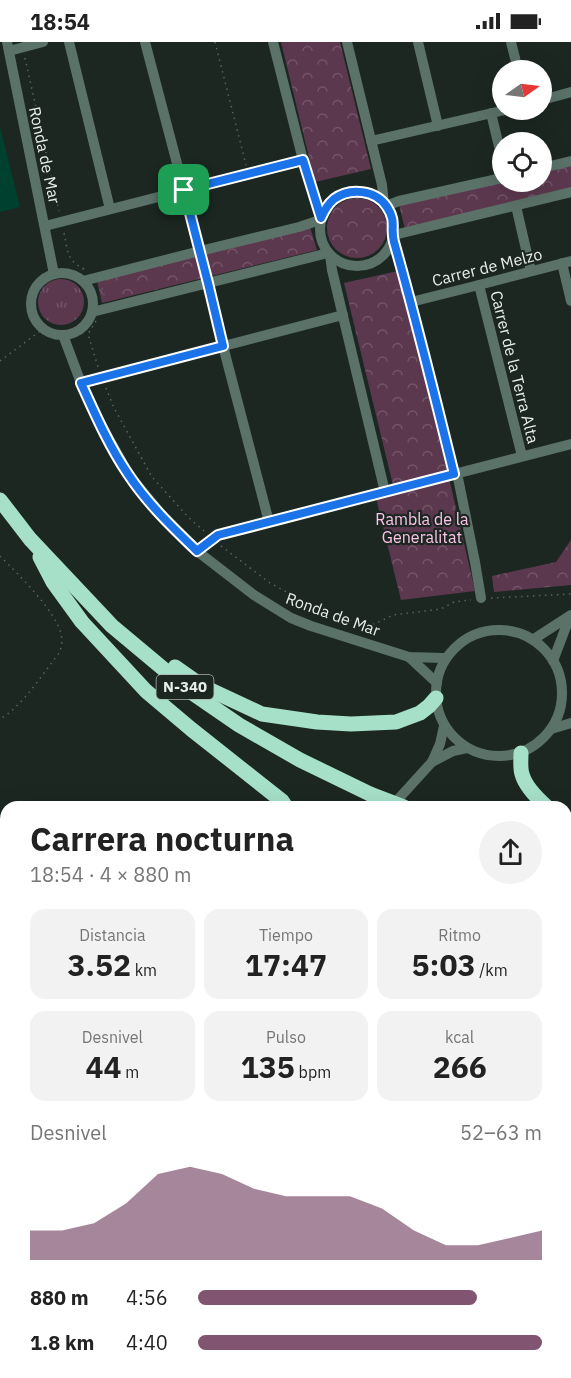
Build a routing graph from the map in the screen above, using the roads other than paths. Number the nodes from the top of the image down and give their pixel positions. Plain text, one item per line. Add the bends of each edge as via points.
1 (43, 42) edge
2 (69, 42) edge
3 (145, 42) edge
4 (273, 42) edge
5 (347, 42) edge
6 (418, 42) edge
7 (511, 42) edge
8 (8, 46) edge
9 (516, 60) edge
10 (571, 92) edge
11 (552, 97) edge
12 (491, 113) joint
13 (438, 126) junction
14 (496, 132) edge
15 (371, 141) junction
16 (303, 160) junction
17 (571, 161) edge
18 (552, 166) edge
19 (492, 180) edge
20 (184, 190) junction
21 (571, 192) edge
22 (385, 205) junction
23 (516, 206) junction
24 (110, 209) junction
25 (321, 219) junction
26 (45, 226) junction
27 (393, 237) junction
28 (329, 254) junction
29 (567, 262) edge
30 (531, 271) junction
31 (54, 274) junction
32 (83, 281) junction
33 (479, 285) junction
34 (571, 301) edge
35 (411, 302) junction
36 (92, 312) junction
37 (343, 315) junction
38 (63, 335) junction
39 (223, 346) junction
40 (81, 383) junction
41 (571, 444) edge
42 (522, 456) junction
43 (455, 474) junction
44 (385, 492) junction
45 (0, 500) edge
46 (269, 522) junction
47 (30, 538) junction
48 (197, 551) junction
49 (481, 598) road end
50 (570, 616) edge
51 (534, 639) junction
52 (409, 657) junction
53 (444, 658) junction
54 (553, 661) junction
55 (436, 690) junction
56 (562, 698) junction
57 (571, 706) edge
58 (571, 723) edge
59 (444, 726) junction
60 (551, 729) junction
61 (467, 748) junction
62 (521, 753) junction
63 (432, 762) junction
64 (282, 801) edge
65 (388, 801) edge
66 (396, 801) edge
67 (540, 801) edge

1 - 8 street
2 - 24 street
3 - 20 street
4 - 16 street
5 - 15 street
6 - 13 street
7 - 9 street
8 - 26 street, Ronda de Mar
10 - 11 street
12 - 13 street
12 - 14 street
13 - 15 street
15 - 22 street
16 - 20 street
16 - 25 street
17 - 18 street
19 - 22 street
20 - 24 street
21 - 23 street
22 - 25 street via 376,196 354,191 334,199
22 - 27 street via 394,225
23 - 27 street
23 - 30 street
24 - 26 street
25 - 28 street via 320,238
25 - 32 street
26 - 31 street, Ronda de Mar
27 - 28 street via 381,257 361,266 339,262
27 - 35 street
28 - 36 street
28 - 37 street
29 - 30 street, Carrer de Melzo
29 - 34 street
30 - 33 street, Carrer de Melzo
31 - 32 street via 70,274
31 - 38 street via 38,284 30,302 43,329
32 - 36 street via 92,296
33 - 35 street, Carrer de Melzo
33 - 42 street, Carrer de la Terra Alta
35 - 43 street
36 - 38 street via 81,328
37 - 39 street
37 - 44 street
38 - 40 street, Ronda de Mar
39 - 40 street
39 - 46 street
40 - 48 street, Ronda de Mar via 129,475
41 - 42 street
42 - 43 street
43 - 44 street
43 - 49 street
44 - 46 street
45 - 47 highway, N-340
46 - 48 street via 218,535
47 - 55 highway via 61,563 142,644 202,686 262,714 334,723 396,722 429,706
47 - 64 highway via 53,582 82,622 146,691
47 - 65 highway, N-340, bridge via 112,626 191,692 300,760
48 - 52 street, Ronda de Mar via 291,618
50 - 51 street
50 - 54 street
51 - 53 street via 497,630 474,635
51 - 54 street
52 - 53 street, Ronda de Mar
52 - 55 street, Ronda de Mar
53 - 55 street
54 - 56 street via 561,679
55 - 59 street
56 - 57 street
56 - 60 street
58 - 60 street
59 - 61 street
59 - 63 street
60 - 62 street
61 - 62 street via 498,757
61 - 63 street
62 - 67 highway via 524,780
63 - 66 street

